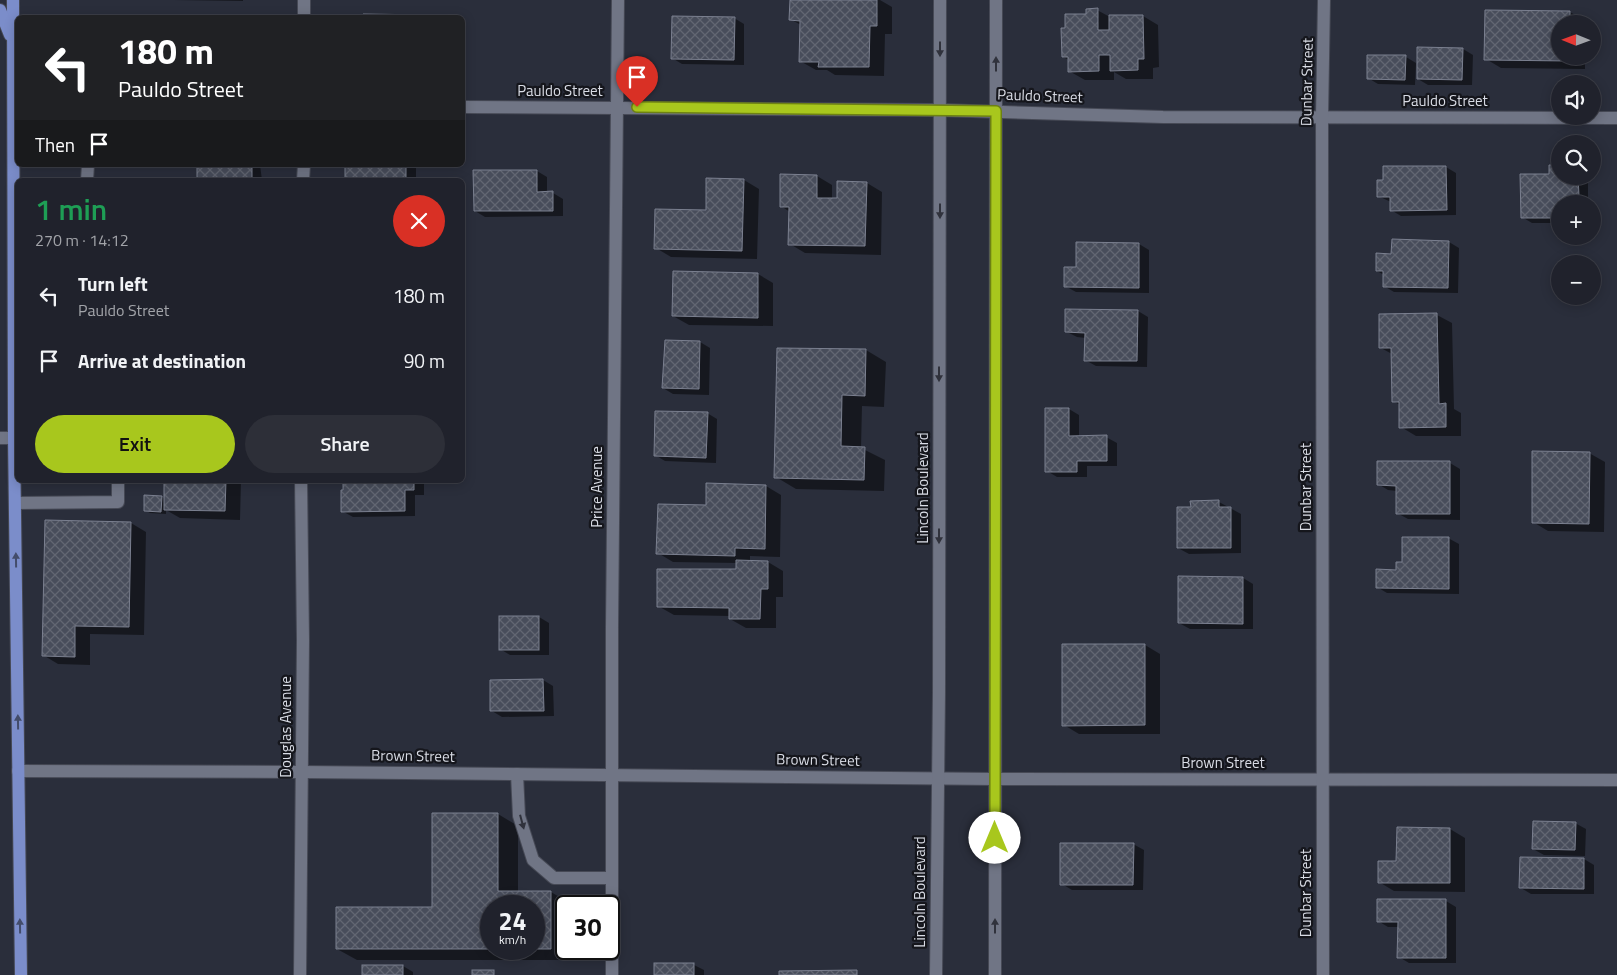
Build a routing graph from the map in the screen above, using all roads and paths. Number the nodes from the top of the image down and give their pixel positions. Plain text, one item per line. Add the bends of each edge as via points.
1 (13, 0) edge
2 (304, 0) edge
3 (618, 0) edge
4 (940, 0) edge
5 (996, 0) edge
6 (1324, 0) edge
7 (0, 10) edge
8 (304, 15) edge
9 (13, 42) junction
10 (15, 102) edge
11 (465, 107) edge
12 (618, 107) junction
13 (940, 110) junction
14 (996, 111) junction
15 (1322, 118) junction
16 (1617, 118) edge
17 (15, 396) edge
18 (0, 438) edge
19 (14, 438) junction
20 (118, 483) edge
21 (301, 483) edge
22 (15, 503) junction
23 (18, 771) junction
24 (302, 772) junction
25 (517, 774) junction
26 (613, 775) junction
27 (936, 778) junction
28 (995, 779) junction
29 (1322, 780) junction
30 (1617, 780) edge
31 (612, 878) junction
32 (21, 975) edge
33 (300, 975) edge
34 (612, 975) edge
35 (936, 975) edge
36 (995, 975) edge
37 (1323, 975) edge

1 - 9 main road
2 - 8 street
3 - 12 street, Price Avenue
4 -> 13 street, Lincoln Boulevard
14 -> 5 street
6 - 15 street, Dunbar Street
7 - 9 main road
9 - 10 main road
11 - 12 street, Pauldo Street
12 - 13 street, Pauldo Street
12 - 26 street, Price Avenue
13 - 14 street, Pauldo Street
13 -> 27 street, Lincoln Boulevard
14 - 15 street, Pauldo Street
14 - 28 street
15 - 16 street, Pauldo Street
15 - 29 street, Dunbar Street
17 - 19 main road
18 - 19 street
19 - 22 main road
20 - 22 street via 118,502
21 - 24 street, Douglas Avenue
23 -> 22 main road
23 - 24 street, Brown Street
32 -> 23 main road
24 - 25 street, Brown Street
24 - 33 street, Douglas Avenue
25 - 26 street, Brown Street
25 -> 31 street via 520,816 533,860 554,878
26 - 27 street, Brown Street
26 - 31 street, Price Avenue
27 - 28 street, Brown Street
27 - 35 street, Lincoln Boulevard
28 - 29 street, Brown Street
36 -> 28 street
29 - 30 street, Brown Street
29 - 37 street, Dunbar Street
31 - 34 street, Price Avenue

